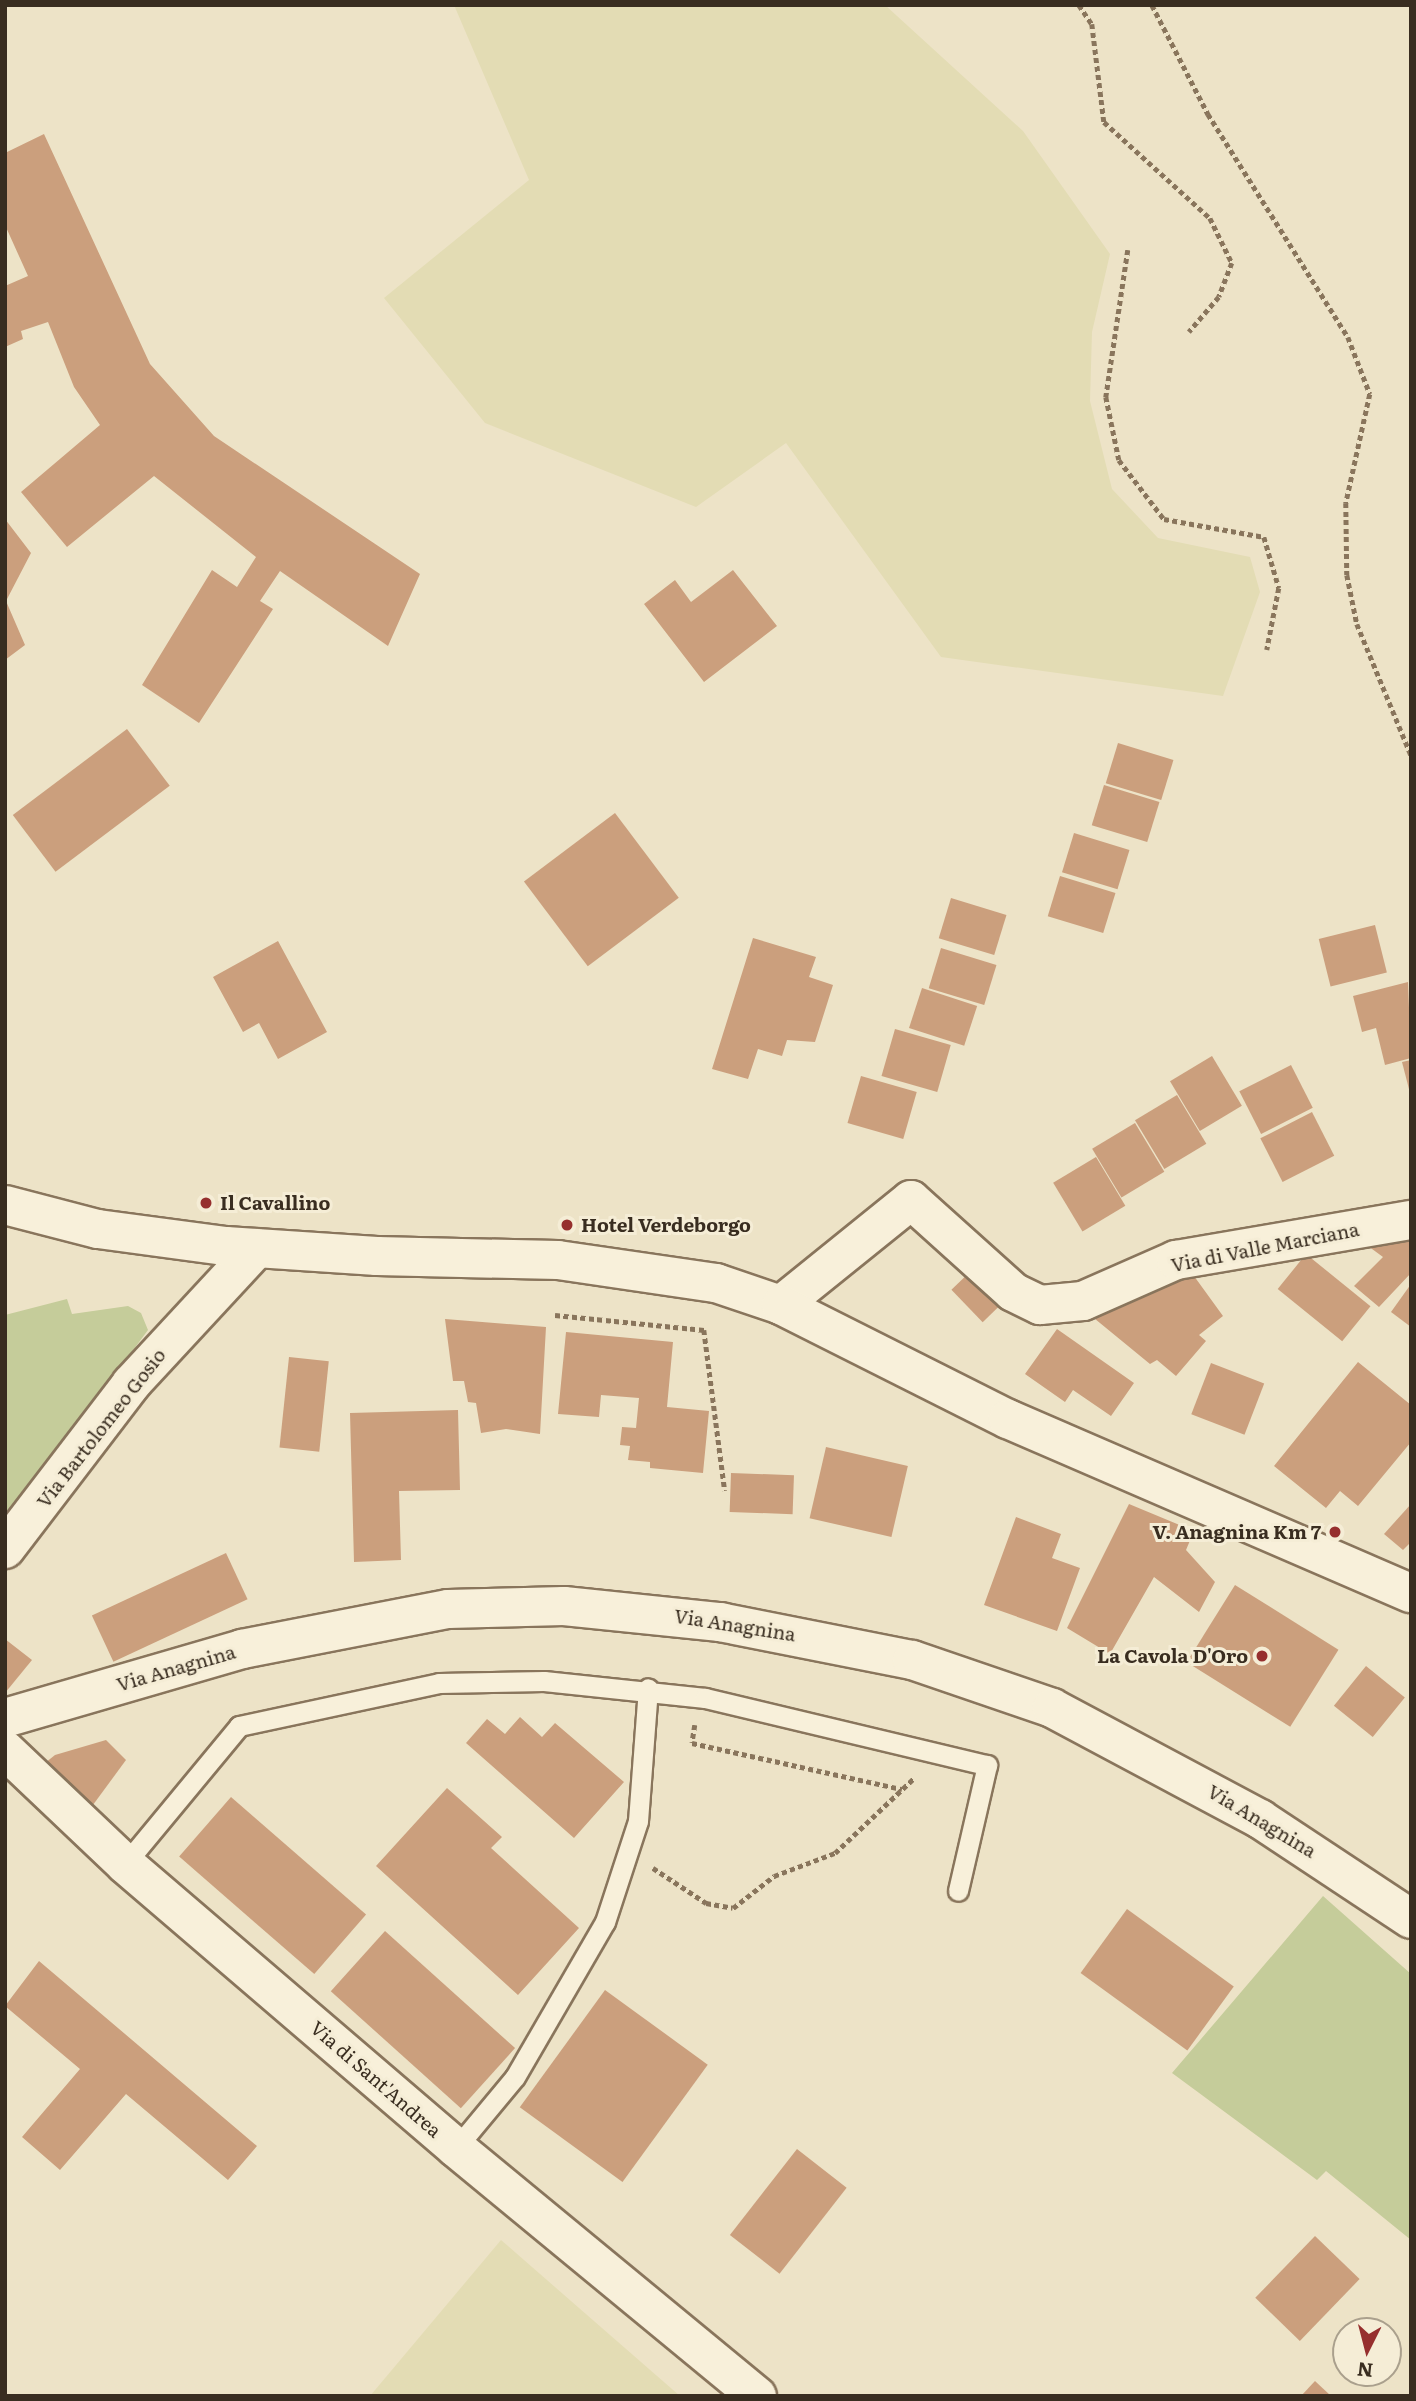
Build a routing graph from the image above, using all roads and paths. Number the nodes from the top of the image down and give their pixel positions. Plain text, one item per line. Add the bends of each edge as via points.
1 (1079, 5) edge
2 (1152, 5) edge
3 (1128, 250) dead end
4 (1189, 332) dead end
5 (1268, 650) dead end
6 (1411, 755) edge
7 (5, 1205) edge
8 (1411, 1220) edge
9 (257, 1248) junction
10 (781, 1305) junction
11 (555, 1315) dead end
12 (725, 1492) dead end
13 (5, 1549) edge
14 (1411, 1593) edge
15 (647, 1698) junction
16 (5, 1718) edge
17 (5, 1750) edge
18 (918, 1775) dead end
19 (902, 1789) junction
20 (628, 1851) junction
21 (125, 1864) junction
22 (958, 1891) dead end
23 (1411, 1919) edge
24 (456, 2148) junction
25 (757, 2396) edge

1 - 4 path via 1095,37 1104,122 1210,218 1232,262 1219,297
2 - 6 path via 1208,114 1348,337 1370,394 1346,503 1347,575 1357,624
3 - 5 path via 1106,397 1119,460 1164,519 1264,537 1279,588
7 - 9 main road via 98,1229
8 - 10 main road, Via di Valle Marciana via 1176,1259 1083,1301 1041,1305 1013,1292 914,1198
9 - 10 main road via 622,1266 716,1283
9 - 13 main road, Via Bartolomeo Gosio via 138,1376
10 - 14 main road via 1008,1419
11 - 12 path via 704,1330
15 - 19 path via 696,1714 692,1743
15 - 20 lane via 638,1821
15 - 21 lane via 544,1681 439,1683 239,1726
15 - 22 lane via 987,1765
16 - 23 main road, Via Anagnina via 242,1649 448,1609 564,1606 708,1620 892,1655 1052,1708 1260,1819
17 - 21 main road, Via di Sant'Andrea
18 - 19 path
19 - 20 path via 835,1853 774,1876 733,1908 706,1903
20 - 24 lane via 598,1934 515,2077
21 - 24 main road, Via di Sant'Andrea
24 - 25 main road, Via di Sant'Andrea

